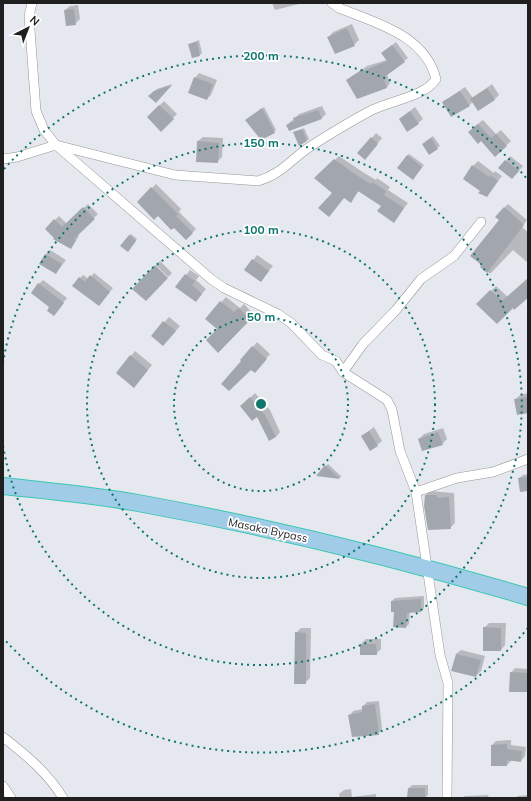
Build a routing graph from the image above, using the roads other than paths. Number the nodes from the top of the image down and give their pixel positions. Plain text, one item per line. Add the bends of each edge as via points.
1 (32, 3) edge
2 (332, 3) edge
3 (56, 145) junction
4 (3, 159) edge
5 (482, 222) dead end
6 (343, 372) junction
7 (528, 459) edge
8 (3, 486) edge
9 (416, 492) junction
10 (426, 567) junction
11 (528, 597) edge
12 (3, 737) edge
13 (3, 786) edge
14 (12, 798) edge
15 (64, 798) edge
16 (447, 798) edge

1 - 3 street via 29,16 36,111 44,130
2 - 3 street via 406,37 420,50 435,72 436,79 433,85 372,110 310,147 279,173 258,181 175,175
3 - 4 street
3 - 6 street via 211,279 291,323 322,355 336,361
5 - 6 street via 454,256 421,279 363,344
6 - 9 street via 388,400 400,451
7 - 9 street via 493,472 457,478
8 - 10 highway, Masaka Bypass via 136,503 288,534
9 - 10 street
10 - 11 highway, Masaka Bypass
10 - 16 street via 440,655 448,684
12 - 15 street via 27,755
13 - 14 street

